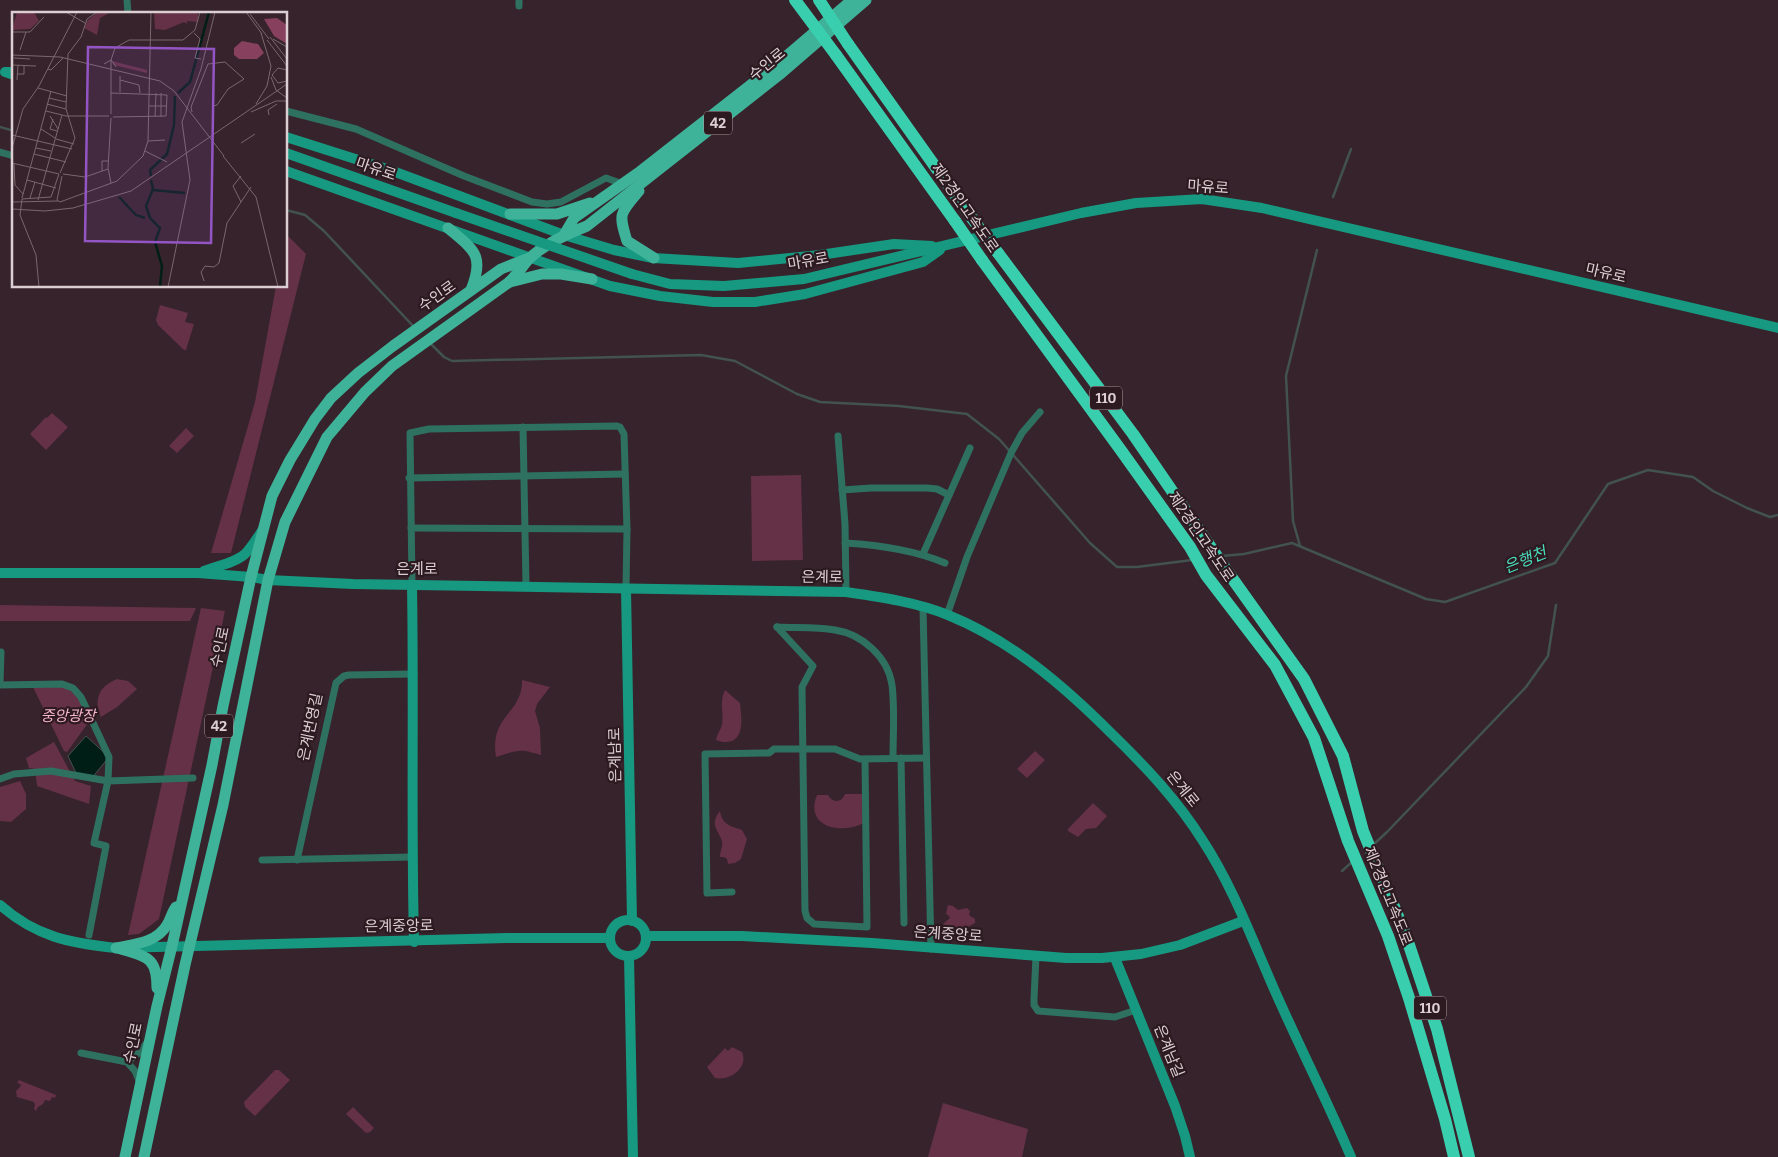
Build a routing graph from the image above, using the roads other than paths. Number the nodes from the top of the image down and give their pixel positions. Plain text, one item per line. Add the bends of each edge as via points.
1 (795, 0) edge
2 (819, 0) edge
3 (852, 0) edge
4 (866, 0) edge
5 (288, 112) edge
6 (288, 138) edge
7 (288, 154) edge
8 (658, 170) junction
9 (288, 173) edge
10 (622, 184) junction
11 (602, 199) junction
12 (510, 214) junction
13 (448, 228) junction
14 (564, 235) junction
15 (946, 246) junction
16 (530, 258) junction
17 (654, 258) junction
18 (592, 279) junction
19 (508, 283) junction
20 (470, 291) junction
21 (1778, 328) edge
22 (1040, 412) dead end
23 (523, 427) junction
24 (838, 436) dead end
25 (970, 448) dead end
26 (625, 474) junction
27 (524, 476) junction
28 (409, 478) junction
29 (842, 490) junction
30 (949, 495) junction
31 (411, 528) junction
32 (525, 528) junction
33 (627, 529) junction
34 (262, 530) junction
35 (846, 543) junction
36 (923, 554) junction
37 (946, 563) dead end
38 (0, 573) edge
39 (198, 573) junction
40 (251, 577) junction
41 (268, 580) junction
42 (412, 585) junction
43 (526, 586) junction
44 (626, 589) junction
45 (846, 592) junction
46 (923, 608) junction
47 (946, 614) junction
48 (1, 652) edge
49 (414, 674) junction
50 (0, 684) edge
51 (803, 749) junction
52 (893, 758) junction
53 (901, 758) junction
54 (926, 758) junction
55 (865, 759) junction
56 (193, 778) dead end
57 (0, 779) edge
58 (108, 781) junction
59 (412, 857) junction
60 (262, 860) dead end
61 (297, 860) junction
62 (732, 892) dead end
63 (181, 902) junction
64 (0, 905) edge
65 (632, 921) junction
66 (1244, 921) junction
67 (904, 923) dead end
68 (89, 935) dead end
69 (646, 936) junction
70 (610, 938) junction
71 (414, 942) junction
72 (189, 945) junction
73 (172, 946) junction
74 (116, 948) junction
75 (931, 948) junction
76 (629, 956) junction
77 (1036, 956) junction
78 (1115, 958) junction
79 (157, 1006) junction
80 (1136, 1010) junction
81 (150, 1038) junction
82 (81, 1053) dead end
83 (127, 1062) junction
84 (140, 1084) junction
85 (125, 1157) edge
86 (144, 1157) edge
87 (633, 1157) edge
88 (1190, 1157) edge
89 (1351, 1157) edge
90 (1454, 1157) edge
91 (1469, 1157) edge

1 - 90 highway, 제2경인고속도로 / 110, bridge via 1190,547 1206,575 1275,665 1314,738 1348,841 1388,936
2 - 91 highway, 제2경인고속도로 / 110, bridge via 971,217 1133,434 1304,679 1343,756 1364,831 1406,936 1436,1029
3 - 10 main road, 수인로 / 42 via 775,66
4 - 8 main road, 수인로 / 42
5 - 10 street via 356,129 532,202 561,202 606,178
6 - 12 street via 390,170
7 - 15 street, 마유로, bridge via 632,274 670,284 724,286 804,279
8 - 14 main road, 수인로 / 42 via 587,226
8 - 17 main road via 623,210 621,221 627,241
9 - 13 street
10 - 11 main road, 수인로 / 42
11 - 12 main road via 557,214
11 - 14 main road, 수인로 / 42 via 574,218
12 - 14 street
13 - 16 street
13 - 20 main road via 472,247 477,261 478,273
14 - 16 main road, 수인로 / 42
14 - 17 street
15 - 17 street via 894,244 738,264
15 - 18 street via 923,262 805,294 755,302 713,302 660,296
15 - 21 street, 마유로 via 1136,203 1202,199 1262,208
16 - 18 street
16 - 19 main road, 수인로 / 42
16 - 20 main road, 수인로 / 42 via 502,269
18 - 19 main road via 542,274
19 - 41 main road, 수인로 / 42 via 392,366 327,437 284,522
20 - 34 main road, 수인로 / 42 via 358,373 331,398 290,460 272,496
22 - 47 street via 1022,433 1011,453
23 - 26 street via 620,427 624,434
23 - 27 street
23 - 28 street via 429,429 410,434
24 - 29 street
25 - 30 street
26 - 27 street
26 - 33 street
27 - 28 street
27 - 32 street
28 - 31 street
29 - 30 street via 927,488
29 - 35 street
30 - 36 street
31 - 32 street
31 - 42 street
32 - 33 street
32 - 43 street
33 - 44 street
34 - 39 street via 242,556
34 - 40 main road, 수인로 / 42
35 - 36 street
35 - 45 street
36 - 37 street
38 - 39 street, 은계로
39 - 40 street, 은계로
40 - 41 street, 은계로
40 - 63 main road, 수인로 / 42
41 - 42 street, 은계로
41 - 72 main road, 수인로 / 42 via 223,805
42 - 43 street, 은계로
42 - 49 street
43 - 44 street, 은계로
44 - 45 street, 은계로
44 - 65 street, 은계남로
45 - 46 street, 은계로
46 - 47 street, 은계로
46 - 54 street
47 - 66 street, 은계로 via 992,637 1034,664 1086,709 1153,775 1203,840
48 - 50 street
49 - 59 street
49 - 61 street, 은계번영길 via 349,675 336,683
50 - 58 street via 62,684 73,688 81,697 110,757
51 - 52 street via 802,687 813,666 777,627 837,630 861,640 874,650 892,685
51 - 55 street via 835,749
51 - 55 street via 805,911 814,924 867,927
51 - 62 street via 704,754 707,893
52 - 53 street
52 - 55 street
53 - 54 street
53 - 67 street
54 - 75 street
56 - 58 street
57 - 58 street via 14,774 51,771
58 - 68 street via 94,843 106,846
59 - 61 street
59 - 71 street
60 - 61 street
63 - 73 main road, 수인로 / 42
63 - 74 main road via 165,928 152,939
64 - 74 street via 20,922 51,936
65 - 69 street via 641,926
65 - 70 street via 617,924
66 - 78 street, 은계중앙로 via 1180,944
66 - 89 street, 은계로
69 - 75 street, 은계중앙로 via 742,936
69 - 76 street via 643,947
70 - 71 street, 은계중앙로
70 - 76 street via 613,949
71 - 72 street, 은계중앙로
72 - 73 street, 은계중앙로
72 - 86 main road, 수인로 / 42
73 - 74 street, 은계중앙로
73 - 79 main road, 수인로 / 42
74 - 79 main road via 144,956 152,962 157,974
75 - 77 street, 은계중앙로
76 - 87 street
77 - 78 street, 은계중앙로
77 - 80 street via 1034,1005 1038,1010 1115,1017
78 - 80 street, 은계남길
79 - 81 main road, 수인로 / 42
80 - 88 street, 은계남길 via 1175,1106
81 - 83 street
81 - 84 main road, 수인로 / 42
82 - 83 street
83 - 84 street
84 - 85 main road, 수인로 / 42

